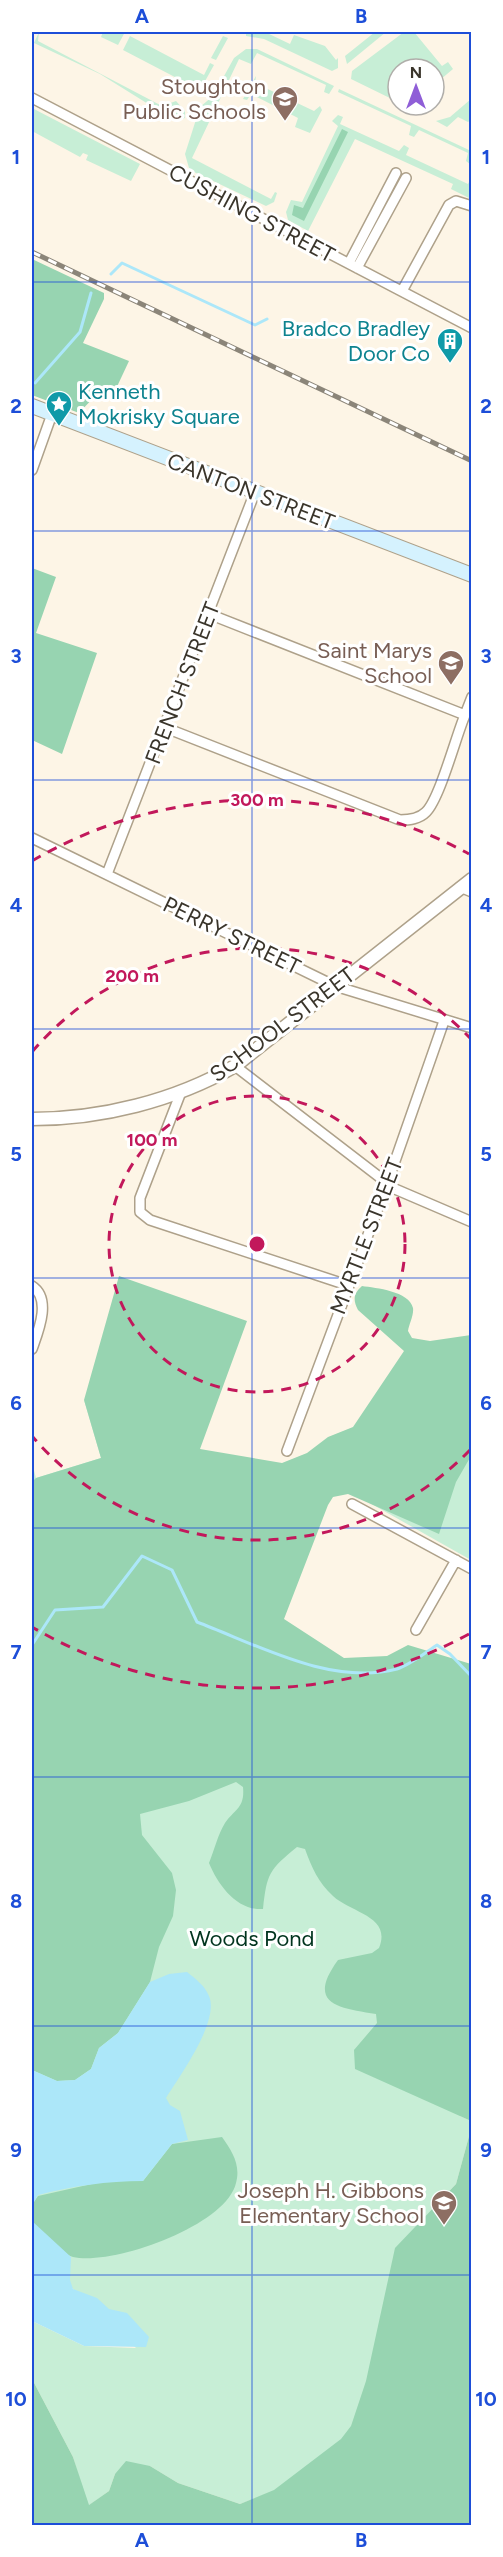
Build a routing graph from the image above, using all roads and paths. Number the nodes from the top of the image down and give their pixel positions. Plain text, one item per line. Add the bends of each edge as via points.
1 (32, 98) edge
2 (396, 173) dead end
3 (406, 178) dead end
4 (471, 206) edge
5 (353, 266) junction
6 (402, 291) junction
7 (471, 328) edge
8 (32, 406) edge
9 (52, 414) junction
10 (32, 470) edge
11 (255, 492) junction
12 (471, 575) edge
13 (209, 614) junction
14 (471, 697) edge
15 (465, 715) junction
16 (166, 728) junction
17 (32, 838) edge
18 (107, 874) junction
19 (471, 879) edge
20 (466, 890) edge
21 (335, 986) junction
22 (444, 1021) junction
23 (471, 1029) edge
24 (234, 1066) junction
25 (181, 1092) junction
26 (32, 1119) edge
27 (387, 1184) junction
28 (471, 1222) edge
29 (347, 1285) junction
30 (32, 1286) edge
31 (32, 1349) edge
32 (286, 1451) dead end
33 (352, 1504) dead end
34 (456, 1560) junction
35 (471, 1569) edge
36 (417, 1630) dead end

1 - 5 street, CUSHING STREET
2 - 5 street
3 - 5 street
4 - 6 street via 456,201 449,205
5 - 6 street, CUSHING STREET
6 - 7 street, CUSHING STREET
8 - 9 main road, CANTON STREET
9 - 10 street
9 - 11 main road, CANTON STREET
11 - 12 main road, CANTON STREET
11 - 13 street, FRENCH STREET
13 - 15 street
13 - 16 street, FRENCH STREET
14 - 15 street
15 - 16 street via 432,805 418,818 409,820 400,820
16 - 18 street, FRENCH STREET
17 - 18 street, PERRY STREET
18 - 21 street, PERRY STREET
19 - 20 street, SCHOOL STREET
20 - 21 street, SCHOOL STREET
21 - 22 street, PERRY STREET
21 - 24 street, SCHOOL STREET
22 - 23 street, PERRY STREET
22 - 27 street, MYRTLE STREET
24 - 25 street, SCHOOL STREET
24 - 27 street
25 - 26 street, SCHOOL STREET via 114,1111
25 - 29 street via 140,1198 140,1212 150,1220
27 - 28 street
27 - 29 street, MYRTLE STREET
29 - 32 street, MYRTLE STREET
30 - 31 street via 40,1294 42,1316
33 - 34 street
34 - 35 street
34 - 36 street

